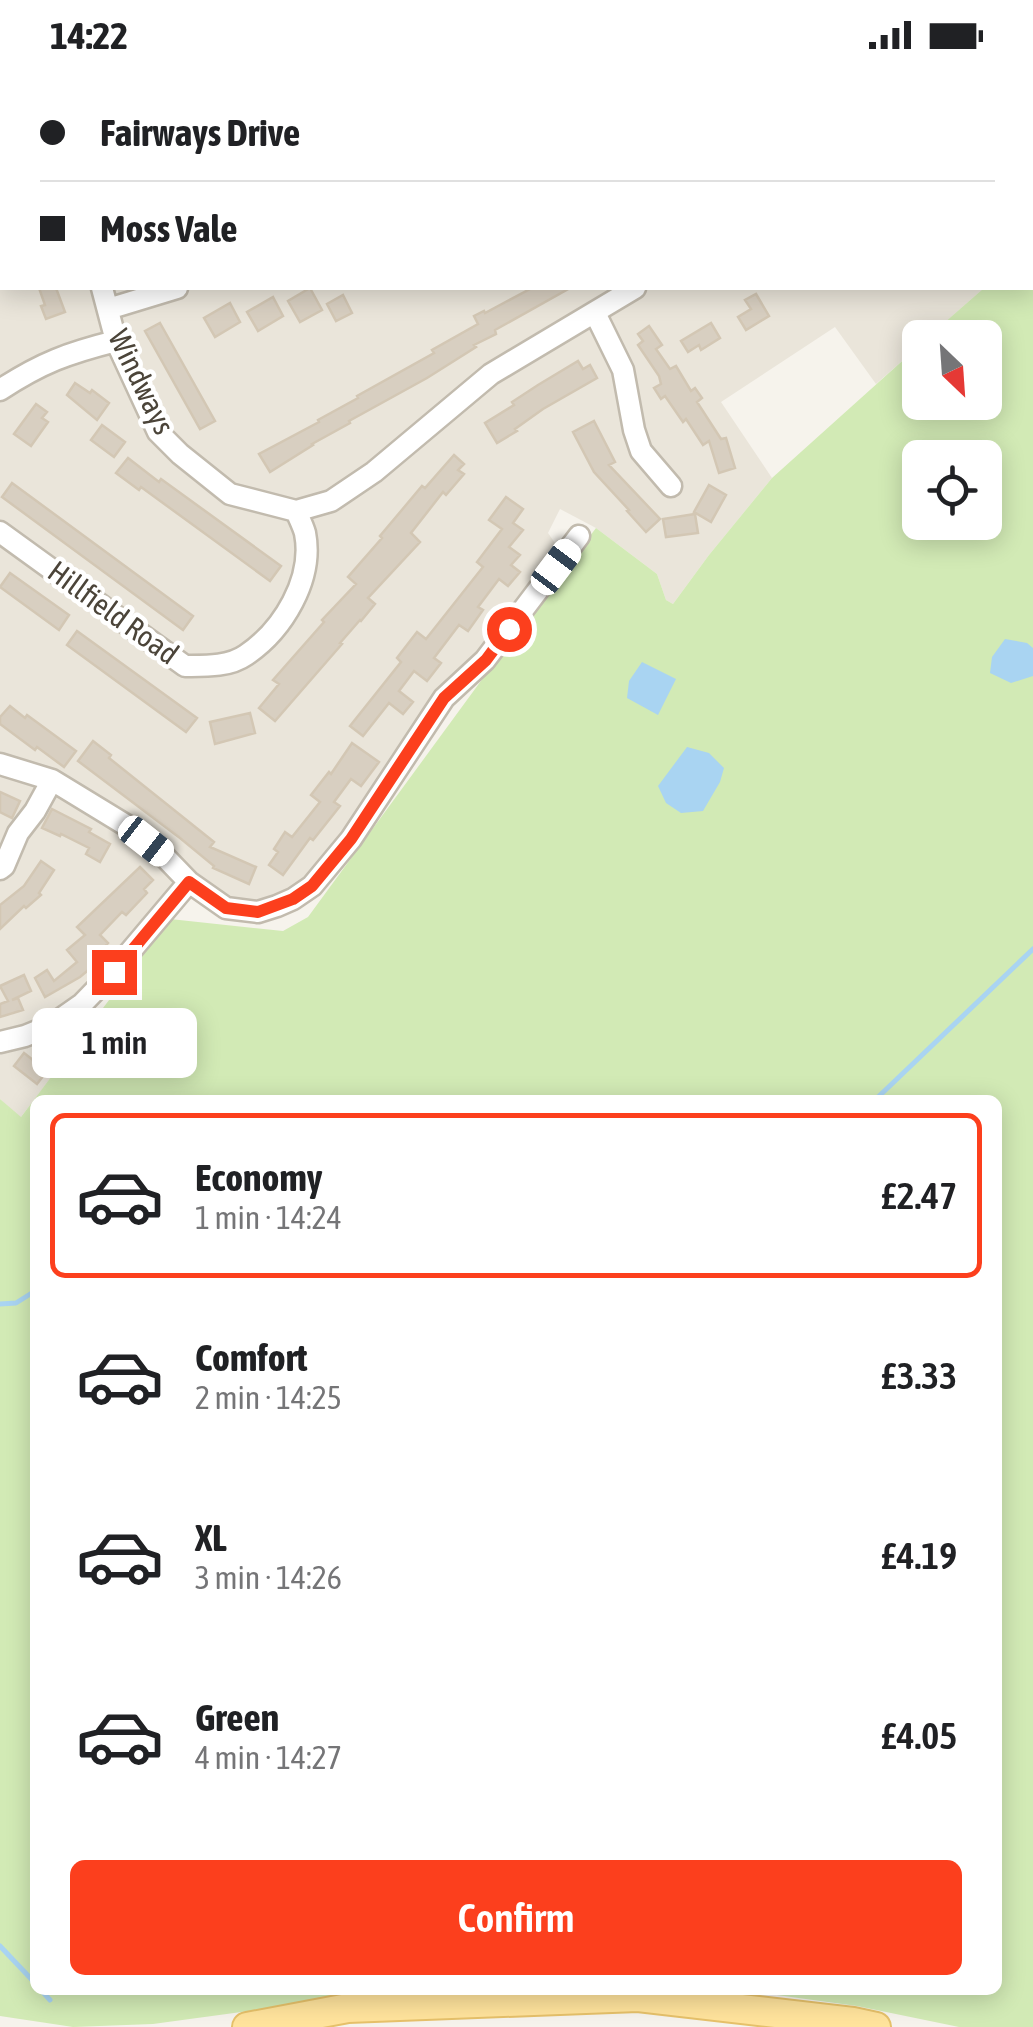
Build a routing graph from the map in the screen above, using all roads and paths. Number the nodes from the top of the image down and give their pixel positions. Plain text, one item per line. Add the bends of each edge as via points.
1 (103, 290) edge
2 (170, 290) edge
3 (632, 290) edge
4 (108, 309) junction
5 (594, 313) junction
6 (116, 341) junction
7 (0, 390) edge
8 (675, 459) dead end
9 (651, 462) junction
10 (671, 486) dead end
11 (296, 511) junction
12 (0, 532) edge
13 (579, 536) dead end
14 (0, 764) edge
15 (52, 780) junction
16 (0, 870) edge
17 (189, 882) junction
18 (0, 1042) edge
19 (247, 2027) edge
20 (876, 2027) edge

1 - 4 street, Windways
2 - 4 street
3 - 5 street
4 - 6 street, Windways
5 - 9 street via 623,370 634,430
5 - 11 street via 491,374 331,501
6 - 7 street via 70,353
6 - 11 street, Windways via 158,432 180,454 230,494
8 - 9 street
9 - 10 street
11 - 12 street, Hillfield Road via 306,559 283,618 245,656 213,666 185,666
13 - 17 street via 486,660 444,698 312,886 258,912 226,908
14 - 15 street
15 - 16 street
15 - 17 street via 163,854
17 - 18 street via 82,1004 52,1025
19 - 20 main road via 348,2008 638,1997

